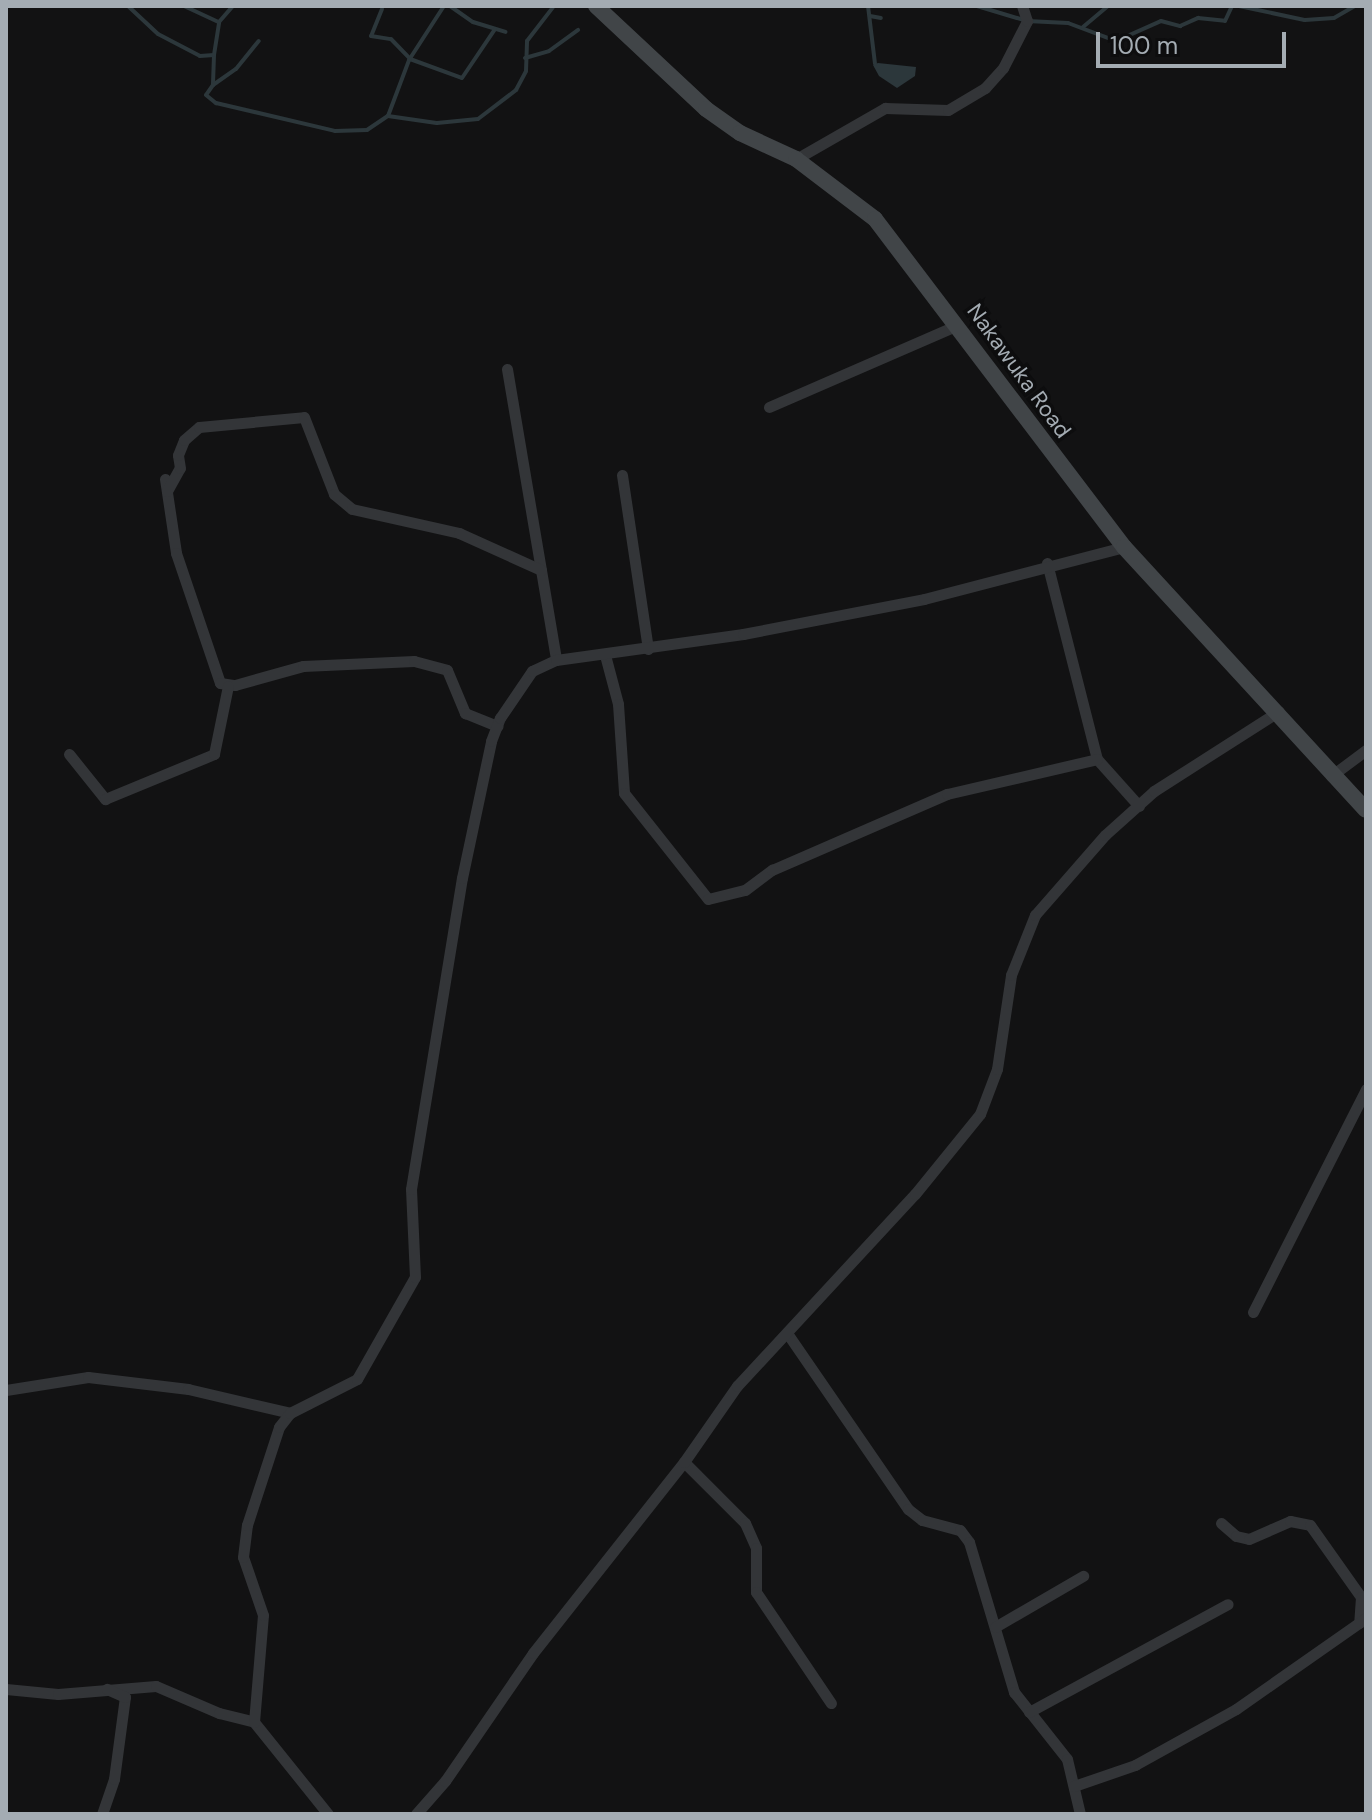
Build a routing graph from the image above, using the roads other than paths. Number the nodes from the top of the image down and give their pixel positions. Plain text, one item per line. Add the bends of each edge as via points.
1 (596, 6) edge
2 (1022, 6) edge
3 (796, 159) junction
4 (958, 325) junction
5 (507, 369) dead end
6 (769, 407) dead end
7 (622, 475) dead end
8 (1124, 547) junction
9 (1047, 563) junction
10 (541, 570) junction
11 (648, 649) junction
12 (605, 655) junction
13 (556, 660) junction
14 (228, 686) junction
15 (1279, 711) junction
16 (497, 726) junction
17 (1366, 750) edge
18 (69, 754) dead end
19 (1097, 759) junction
20 (1331, 776) junction
21 (1139, 806) junction
22 (1366, 810) edge
23 (1366, 1089) edge
24 (1253, 1312) dead end
25 (787, 1333) junction
26 (6, 1390) edge
27 (290, 1413) junction
28 (684, 1462) junction
29 (1221, 1523) dead end
30 (1083, 1576) dead end
31 (1228, 1604) dead end
32 (1362, 1620) edge
33 (995, 1627) junction
34 (105, 1688) junction
35 (6, 1689) edge
36 (831, 1703) dead end
37 (1029, 1712) junction
38 (254, 1722) junction
39 (1074, 1786) junction
40 (102, 1814) edge
41 (328, 1814) edge
42 (416, 1814) edge
43 (1080, 1814) edge

1 - 3 main road, Nakawuka Road via 706,109 740,133
2 - 3 street via 1027,21 1003,68 985,88 948,110 885,108
3 - 4 main road, Nakawuka Road via 875,219
4 - 6 street
4 - 8 main road, Nakawuka Road
5 - 10 street
7 - 11 street
8 - 9 street
8 - 15 main road, Nakawuka Road
9 - 11 street via 924,599
9 - 19 street
10 - 13 street
10 - 14 street via 459,533 352,509 334,494 304,417 199,427 184,440 180,468 166,486 176,553 214,674
11 - 12 street
12 - 13 street
12 - 19 street via 618,704 624,793 708,899 745,890 772,870 947,794
13 - 16 street via 532,671
14 - 16 street via 303,666 414,661 447,670 465,713
14 - 18 street via 214,754 105,799
15 - 20 main road, Nakawuka Road
15 - 21 street
16 - 27 street via 462,878 411,1189 415,1277 357,1379
17 - 20 street
19 - 21 street
20 - 22 main road, Nakawuka Road
21 - 25 street via 1105,835 1035,915 1011,975 997,1069 980,1114 915,1194
23 - 24 street
25 - 28 street via 737,1386
25 - 33 street via 908,1509 922,1520 960,1530
26 - 27 street via 88,1377 188,1389
27 - 38 street via 279,1427 243,1547 263,1615
28 - 36 street via 753,1537 756,1592
28 - 42 street via 533,1653 445,1781
29 - 32 street via 1249,1539 1290,1521 1310,1525 1361,1597
30 - 33 street
31 - 37 street
32 - 39 street via 1236,1709 1135,1765
33 - 37 street via 1014,1692
34 - 35 street via 58,1694
34 - 38 street via 156,1686
34 - 40 street via 125,1697 114,1779
37 - 39 street via 1067,1759
38 - 41 street
39 - 43 street

